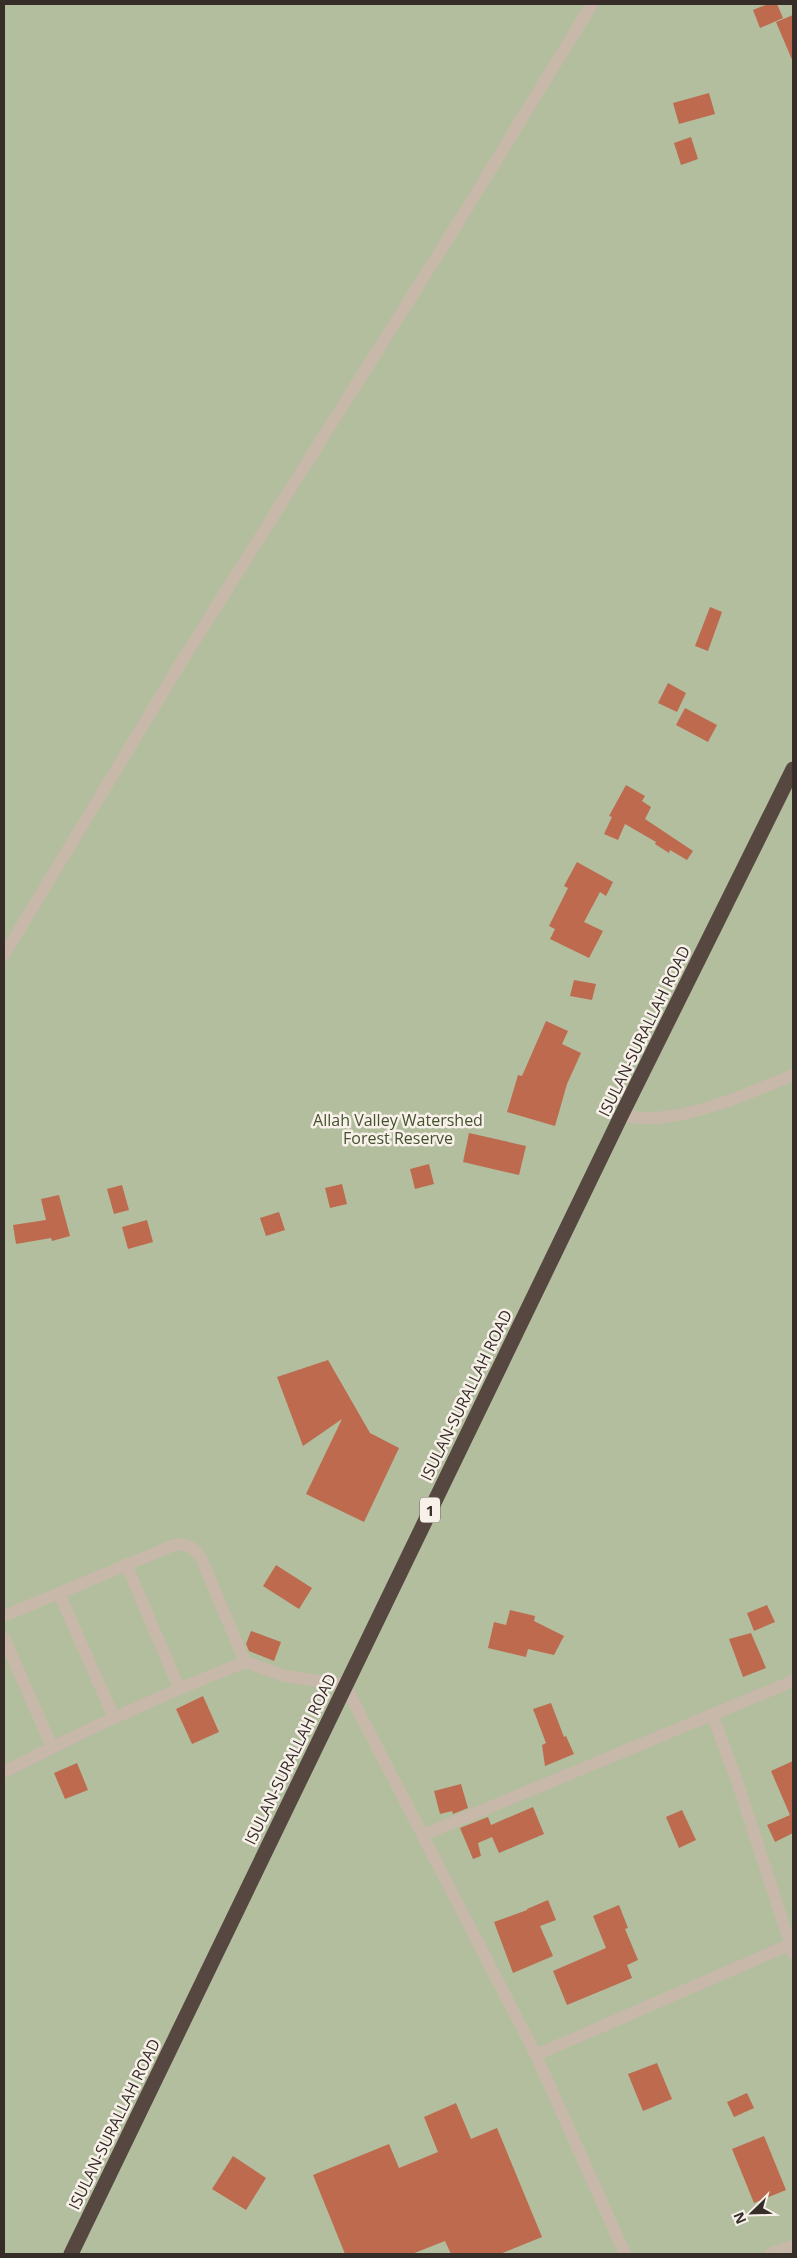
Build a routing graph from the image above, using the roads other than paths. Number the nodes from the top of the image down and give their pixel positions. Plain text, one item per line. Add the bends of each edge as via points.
1 (592, 4) edge
2 (793, 769) edge
3 (4, 955) edge
4 (793, 1075) edge
5 (621, 1116) junction
6 (126, 1564) junction
7 (59, 1593) junction
8 (4, 1616) edge
9 (4, 1638) edge
10 (245, 1662) junction
11 (793, 1681) edge
12 (345, 1685) junction
13 (179, 1688) junction
14 (712, 1714) junction
15 (114, 1718) junction
16 (52, 1747) junction
17 (4, 1772) edge
18 (423, 1836) junction
19 (791, 1949) edge
20 (536, 2055) junction
21 (793, 2246) edge
22 (71, 2254) edge
23 (624, 2254) edge
24 (770, 2254) edge

1 - 3 street via 177,669
2 - 5 highway, ISULAN-SURALLAH ROAD / 1
4 - 5 street via 685,1114 654,1118
5 - 12 highway, ISULAN-SURALLAH ROAD / 1
6 - 7 street
6 - 10 street via 181,1544 196,1550
6 - 13 street
7 - 8 street
7 - 15 street
9 - 16 street
10 - 12 street via 285,1676
10 - 13 street
11 - 14 street
12 - 18 street
12 - 22 highway, ISULAN-SURALLAH ROAD / 1
13 - 15 street
14 - 18 street
14 - 19 street
15 - 16 street
16 - 17 street
18 - 20 street
19 - 20 street
20 - 23 street
21 - 24 street

